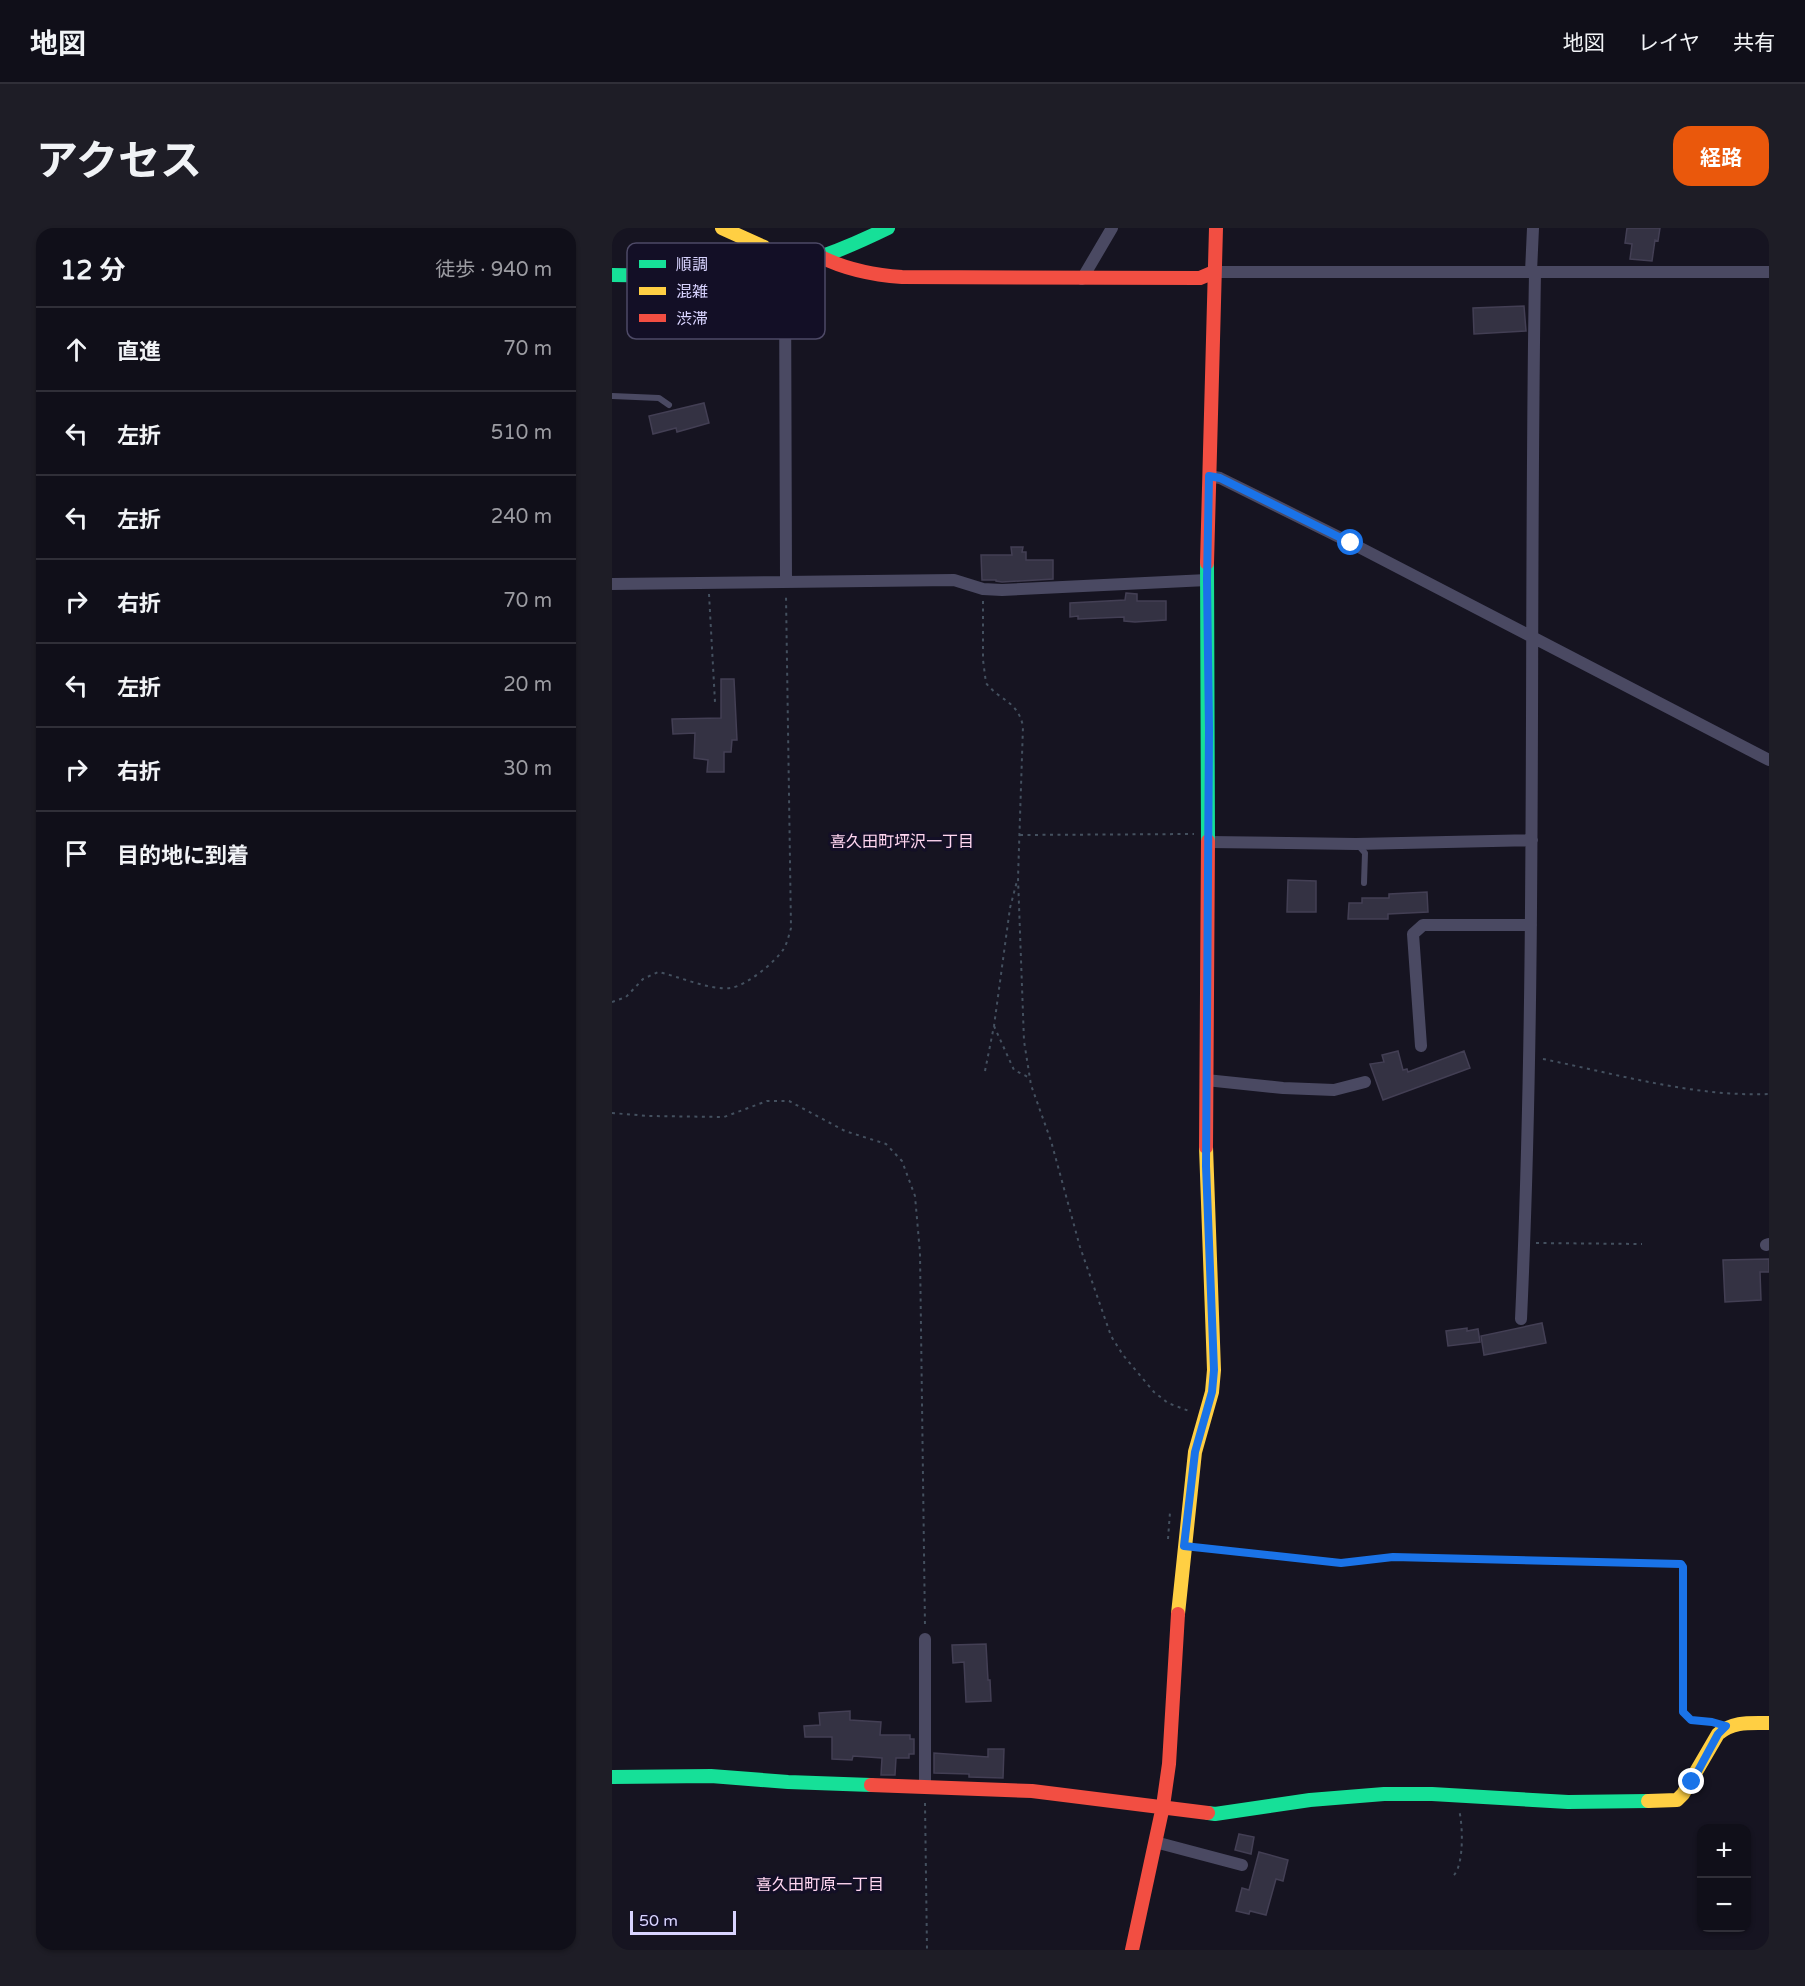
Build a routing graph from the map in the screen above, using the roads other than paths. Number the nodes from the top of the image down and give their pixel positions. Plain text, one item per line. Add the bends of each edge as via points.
1 (722, 228) edge
2 (888, 228) edge
3 (1112, 228) edge
4 (1216, 228) edge
5 (1533, 228) edge
6 (756, 243) edge
7 (825, 254) edge
8 (825, 259) edge
9 (1214, 272) junction
10 (1533, 272) junction
11 (1769, 272) edge
12 (612, 274) edge
13 (627, 274) edge
14 (1082, 279) junction
15 (784, 339) edge
16 (612, 396) edge
17 (669, 405) dead end
18 (1209, 476) junction
19 (1207, 580) junction
20 (786, 581) junction
21 (612, 584) edge
22 (1533, 637) junction
23 (1769, 760) edge
24 (1207, 838) junction
25 (1532, 840) junction
26 (1356, 844) junction
27 (1364, 883) dead end
28 (1531, 925) junction
29 (1421, 1046) dead end
30 (1206, 1080) junction
31 (1365, 1082) dead end
32 (1521, 1319) dead end
33 (925, 1639) road end
34 (1769, 1723) edge
35 (612, 1777) edge
36 (925, 1785) junction
37 (1163, 1806) junction
38 (1155, 1842) junction
39 (1242, 1865) dead end
40 (1132, 1950) edge

1 - 6 street
2 - 7 street
3 - 14 street
4 - 9 street
5 - 10 street
8 - 14 street via 836,266 886,276
9 - 10 street
9 - 14 street via 1200,278
9 - 18 street
10 - 11 street
10 - 22 street
12 - 13 street
15 - 20 street
16 - 17 lane via 659,398
18 - 19 street
18 - 22 street via 1253,494
19 - 20 street via 983,590 954,580
19 - 24 street
20 - 21 street
22 - 23 street
22 - 25 street
24 - 26 street
24 - 30 street
25 - 26 street
25 - 28 street
26 - 27 lane via 1365,853
28 - 29 street via 1423,926 1413,934
28 - 32 street
30 - 31 street via 1334,1090
30 - 37 street via 1214,1370 1212,1392 1195,1452 1184,1546
33 - 36 street
34 - 37 street via 1726,1726 1677,1800 1568,1802 1384,1794 1215,1814
35 - 36 street via 711,1776
36 - 37 street via 1032,1791
37 - 38 street
38 - 39 street
38 - 40 street

